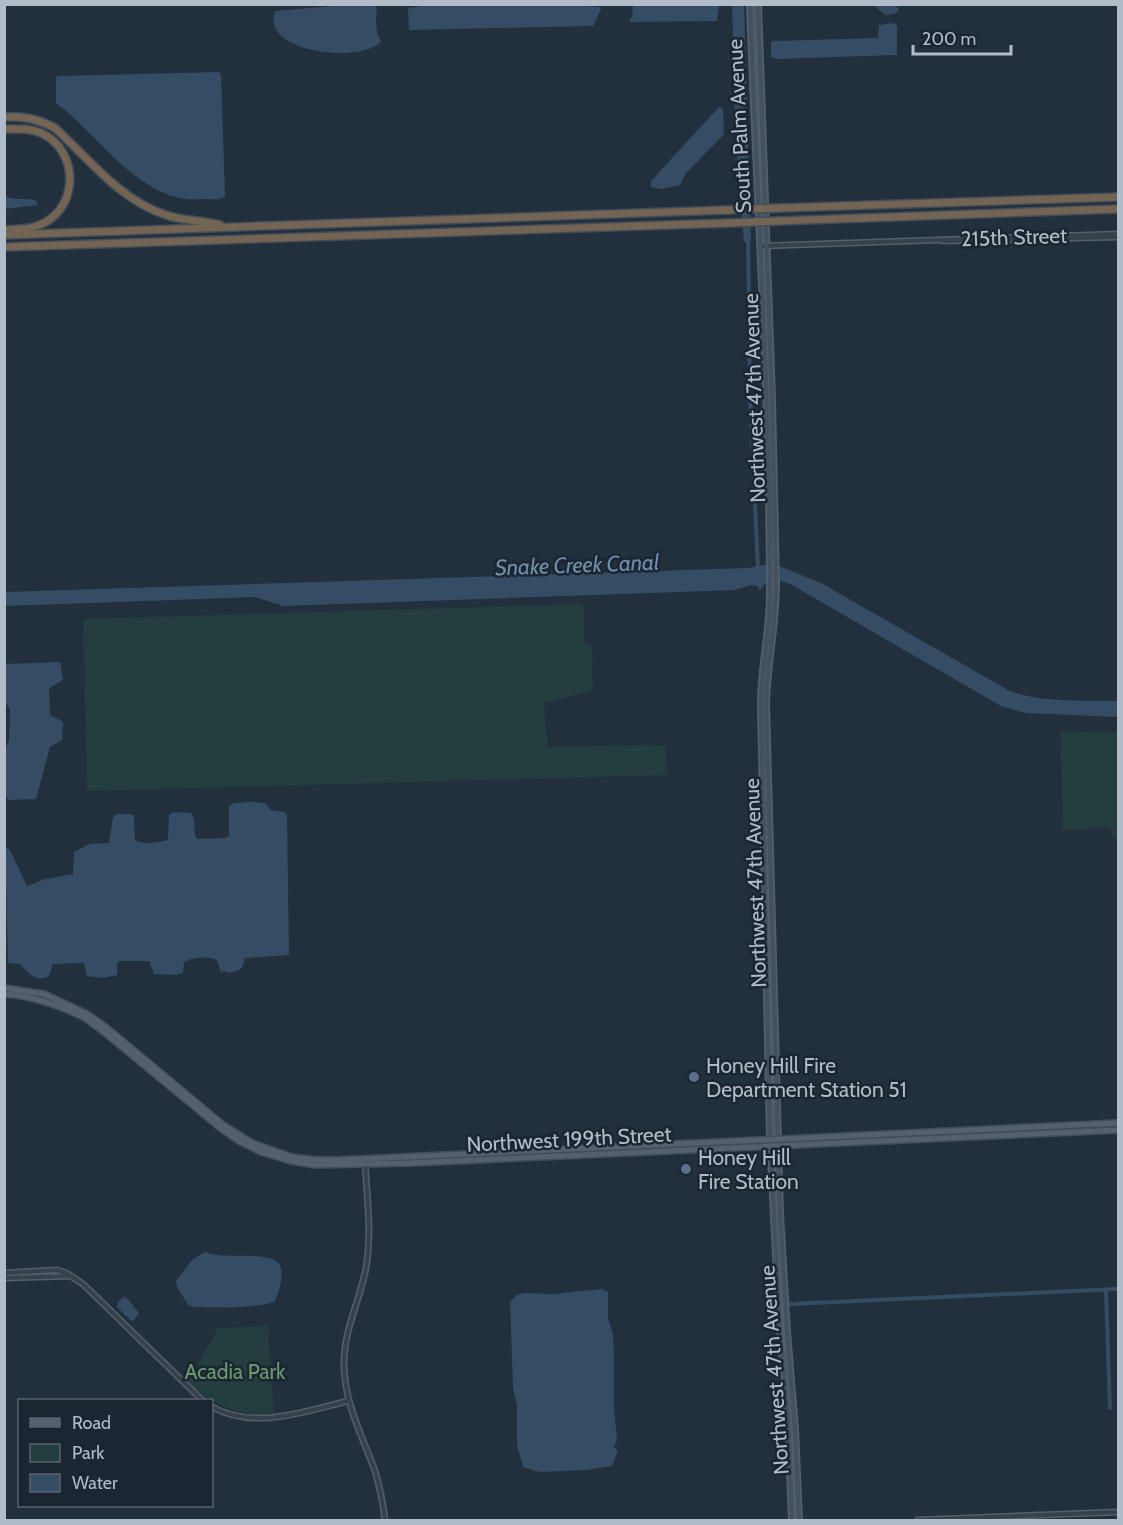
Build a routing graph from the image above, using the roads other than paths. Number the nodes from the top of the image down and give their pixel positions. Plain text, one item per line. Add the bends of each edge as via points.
1 (750, 4) edge
2 (758, 4) edge
3 (4, 117) edge
4 (4, 129) edge
5 (1119, 197) edge
6 (1119, 209) edge
7 (228, 227) junction
8 (4, 230) edge
9 (4, 235) edge
10 (1119, 235) edge
11 (764, 246) junction
12 (4, 247) edge
13 (773, 584) junction
14 (765, 900) junction
15 (773, 911) junction
16 (774, 948) junction
17 (767, 954) junction
18 (4, 988) edge
19 (4, 994) edge
20 (768, 1035) junction
21 (775, 1044) junction
22 (1119, 1123) edge
23 (1119, 1130) edge
24 (770, 1139) junction
25 (778, 1139) junction
26 (771, 1146) junction
27 (778, 1146) junction
28 (274, 1154) junction
29 (365, 1161) junction
30 (777, 1258) junction
31 (784, 1264) junction
32 (4, 1275) edge
33 (200, 1399) edge
34 (348, 1401) junction
35 (213, 1407) edge
36 (788, 1419) junction
37 (795, 1428) junction
38 (789, 1451) junction
39 (797, 1459) junction
40 (1119, 1512) edge
41 (385, 1521) edge
42 (792, 1521) edge
43 (799, 1521) edge
44 (918, 1521) edge

1 - 11 main road, South Palm Avenue
2 - 11 main road, South Palm Avenue
3 - 7 highway via 45,122 140,204 176,218
4 - 8 highway via 30,129 51,140 65,157 70,180 65,203 47,222
5 - 7 highway, bridge
6 - 12 highway, bridge
7 - 9 highway
10 - 11 street, 215th Street
11 - 13 main road, Northwest 47th Avenue
13 - 14 main road, Northwest 47th Avenue via 761,699
13 - 15 main road, Northwest 47th Avenue via 776,611 766,704
14 - 15 main road
14 - 17 main road, Northwest 47th Avenue
15 - 16 main road, Northwest 47th Avenue
16 - 17 main road
16 - 21 main road, Northwest 47th Avenue
17 - 20 main road, Northwest 47th Avenue
18 - 28 main road via 44,994 87,1014 222,1124
19 - 28 main road via 43,1000 85,1018 224,1131 250,1147
20 - 21 main road
20 - 24 main road, Northwest 47th Avenue
21 - 25 main road, Northwest 47th Avenue
22 - 25 main road, Northwest 199th Street
23 - 27 main road, Northwest 199th Street
24 - 25 main road, Northwest 199th Street
24 - 26 main road, Northwest 47th Avenue
24 - 29 main road, Northwest 199th Street
25 - 27 main road, Northwest 47th Avenue
26 - 27 main road, Northwest 199th Street
26 - 29 main road, Northwest 199th Street
26 - 30 main road, Northwest 47th Avenue
27 - 31 main road, Northwest 47th Avenue
28 - 29 main road, Northwest 199th Street
29 - 34 street via 369,1244 346,1338
30 - 31 main road
30 - 36 main road, Northwest 47th Avenue
31 - 37 main road, Northwest 47th Avenue
32 - 33 street via 57,1270 72,1276
34 - 35 street via 264,1419 243,1418
34 - 41 street via 375,1471
36 - 37 main road
36 - 38 main road, Northwest 47th Avenue
37 - 39 main road, Northwest 47th Avenue
38 - 39 main road
38 - 42 main road, Northwest 47th Avenue
39 - 43 main road, Northwest 47th Avenue
40 - 44 street

